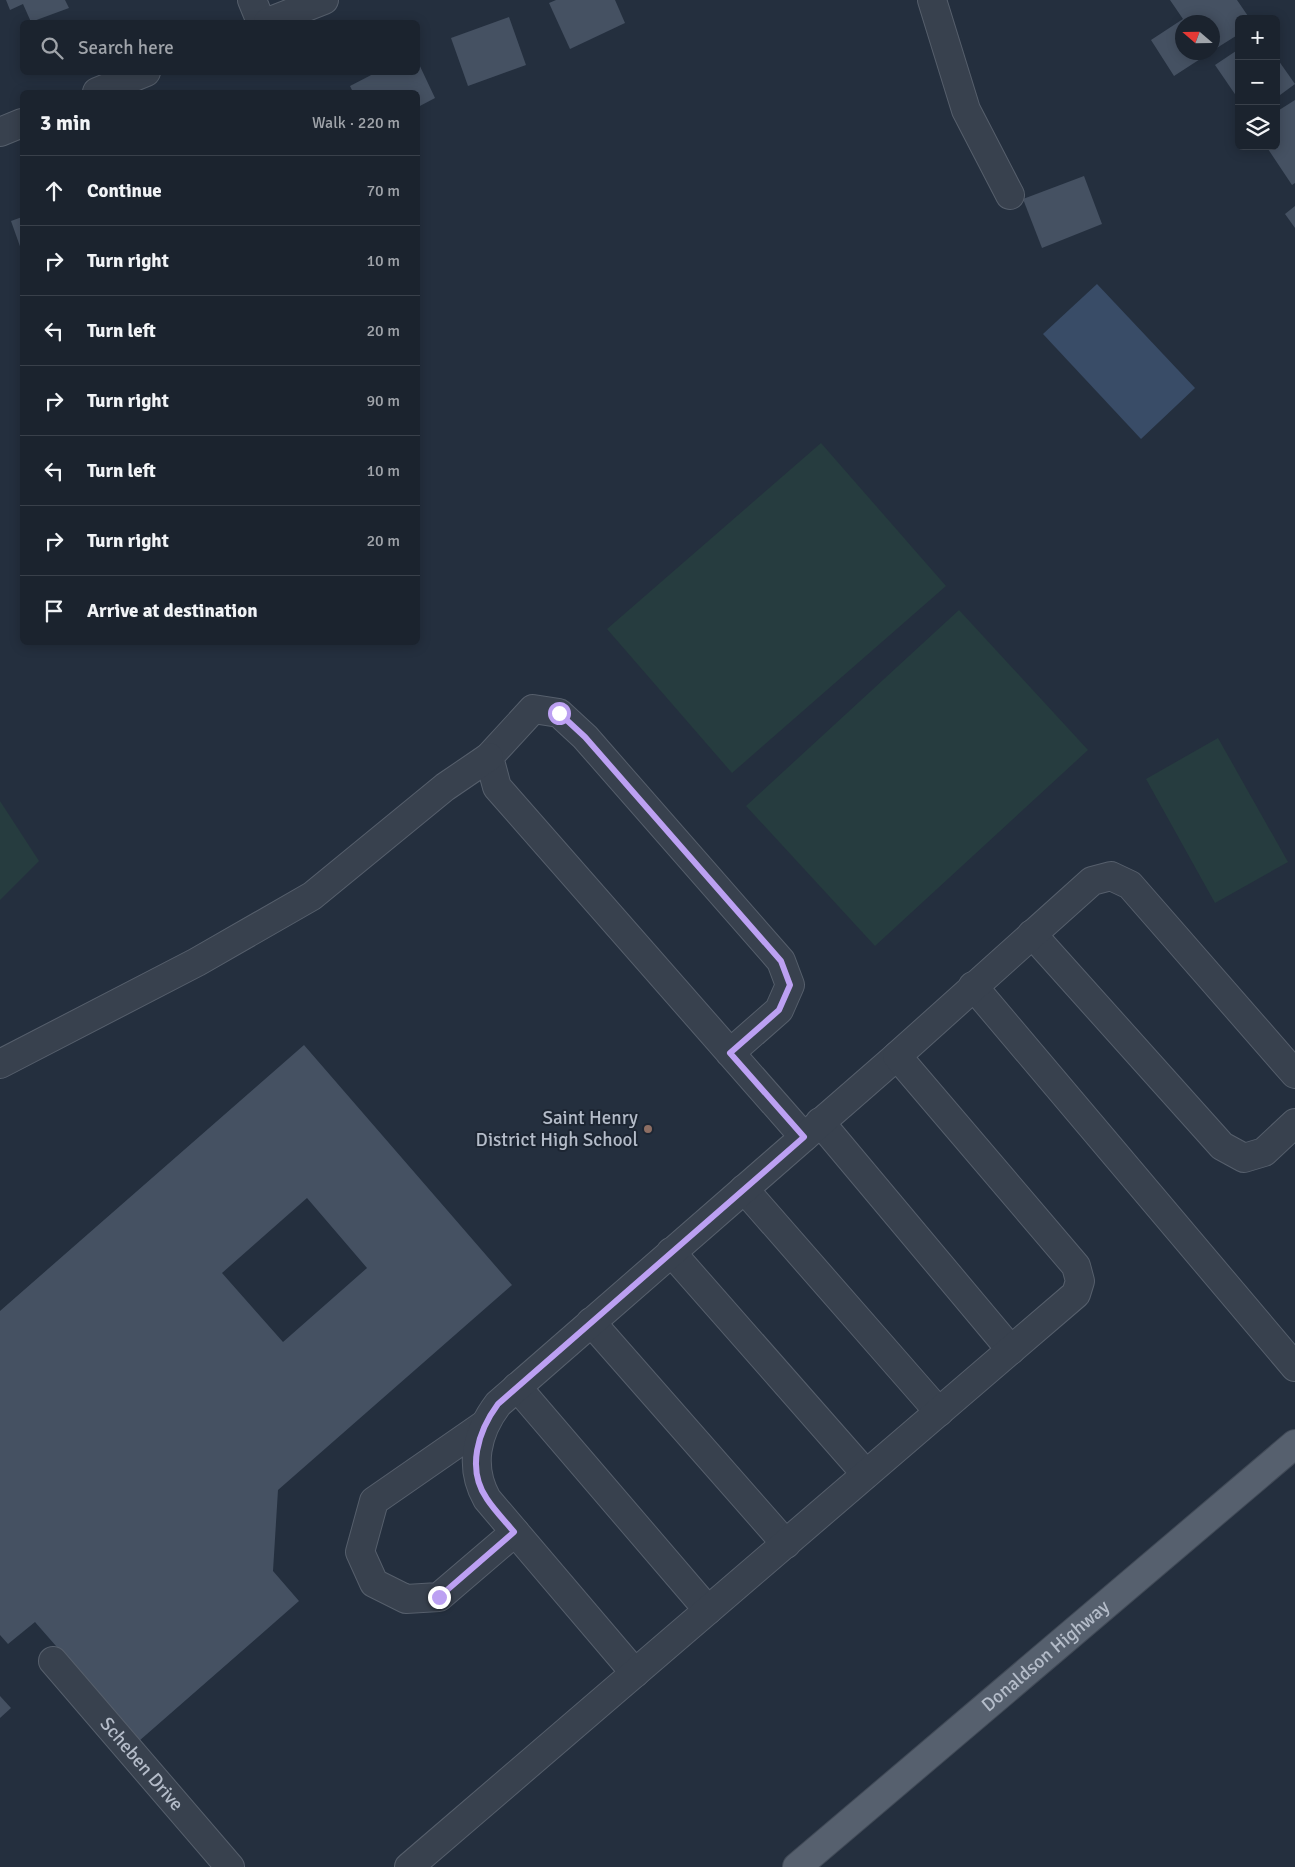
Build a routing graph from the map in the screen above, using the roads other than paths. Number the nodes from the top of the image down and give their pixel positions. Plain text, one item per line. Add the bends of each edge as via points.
1 (252, 0) edge
2 (324, 0) edge
3 (932, 0) edge
4 (260, 20) edge
5 (273, 20) edge
6 (139, 75) edge
7 (102, 90) edge
8 (20, 124) edge
9 (0, 132) edge
10 (1010, 196) dead end
11 (489, 756) junction
12 (1032, 934) junction
13 (973, 986) junction
14 (730, 1053) junction
15 (897, 1056) junction
16 (0, 1064) edge
17 (1295, 1074) edge
18 (1295, 1123) edge
19 (812, 1130) junction
20 (744, 1189) junction
21 (671, 1252) junction
22 (591, 1322) junction
23 (1011, 1350) junction
24 (1295, 1367) edge
25 (517, 1387) junction
26 (939, 1412) junction
27 (485, 1424) junction
28 (1295, 1444) edge
29 (866, 1474) junction
30 (514, 1532) junction
31 (786, 1544) junction
32 (708, 1610) junction
33 (53, 1661) dead end
34 (636, 1673) junction
35 (230, 1867) edge
36 (409, 1867) edge
37 (797, 1867) edge

1 - 4 street
2 - 5 street
3 - 10 street via 966,110
6 - 7 street
8 - 9 street
11 - 14 street via 497,787
11 - 14 street via 533,709 559,713 585,737 781,961 790,985 779,1010
11 - 16 street via 445,787 312,896 197,962
12 - 13 street
12 - 17 street via 1092,881 1111,876 1130,885
12 - 18 street via 1222,1146 1244,1158 1264,1152
13 - 15 street
13 - 24 street
14 - 19 street
15 - 19 street
15 - 23 street via 1076,1266 1080,1287 1076,1294
19 - 20 street
19 - 23 street
20 - 21 street
20 - 26 street
21 - 22 street
21 - 29 street
22 - 25 street
22 - 31 street
23 - 26 street
25 - 27 street via 498,1404
25 - 32 street
26 - 29 street
27 - 30 street via 476,1460 480,1487
27 - 30 street via 374,1501 360,1552 374,1583 406,1599 439,1597
28 - 37 main road, Donaldson Highway
29 - 31 street
30 - 34 street
31 - 32 street
32 - 34 street
33 - 35 street, Scheben Drive
34 - 36 street

